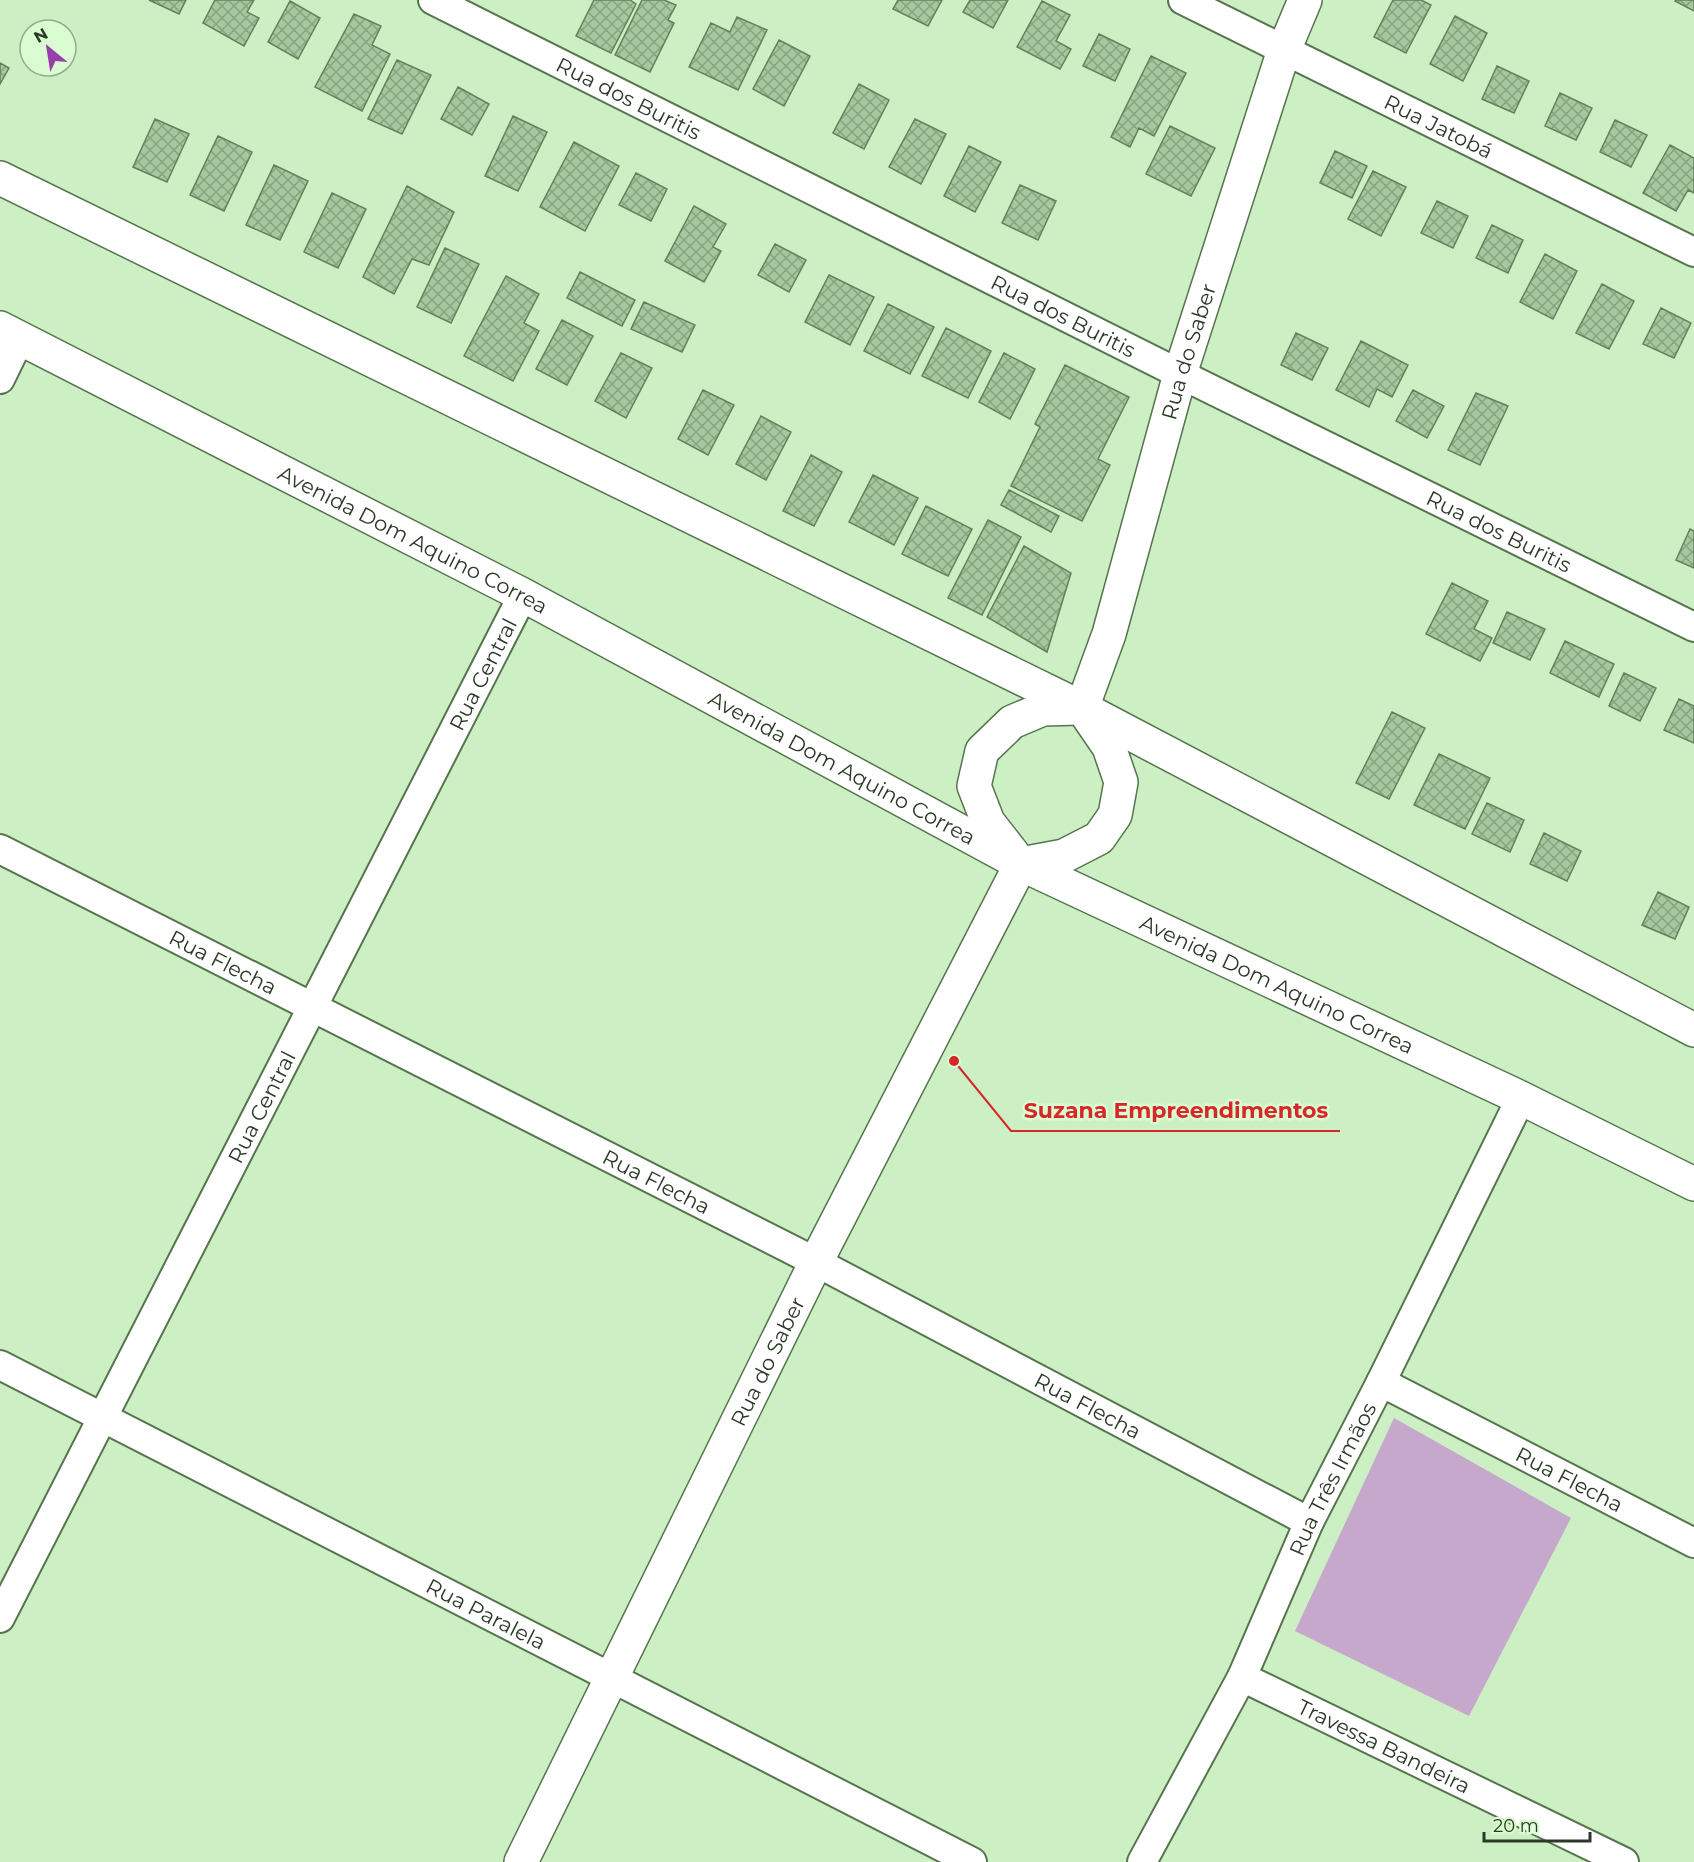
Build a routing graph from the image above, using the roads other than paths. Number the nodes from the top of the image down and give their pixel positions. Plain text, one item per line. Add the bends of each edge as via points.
1 (434, 0) edge
2 (1184, 0) edge
3 (1305, 0) edge
4 (1284, 51) junction
5 (0, 178) edge
6 (1694, 252) edge
7 (10, 333) edge
8 (1180, 374) junction
9 (0, 379) edge
10 (523, 595) junction
11 (1694, 627) edge
12 (1082, 708) junction
13 (0, 849) edge
14 (1021, 864) junction
15 (313, 1008) junction
16 (1694, 1030) edge
17 (1521, 1098) junction
18 (1694, 1184) edge
19 (816, 1262) junction
20 (0, 1365) edge
21 (1381, 1382) junction
22 (104, 1418) junction
23 (1309, 1522) junction
24 (1694, 1543) edge
25 (0, 1618) edge
26 (1242, 1677) junction
27 (611, 1678) junction
28 (521, 1862) edge
29 (972, 1862) edge
30 (1142, 1862) edge
31 (1624, 1862) edge

1 - 8 street, Rua dos Buritis
2 - 4 street, Rua Jatobá
3 - 4 street, Rua do Saber
4 - 6 street, Rua Jatobá
4 - 8 street, Rua do Saber
5 - 12 street
7 - 9 street
7 - 10 street, Avenida Dom Aquino Correa
8 - 11 street, Rua dos Buritis
8 - 12 street, Rua do Saber via 1109,634
10 - 14 street, Avenida Dom Aquino Correa
10 - 15 street, Rua Central
12 - 14 street via 1109,747 1121,782 1115,815 1099,838 1064,856
12 - 14 street via 1043,709 1012,722 982,751 974,786 988,822
12 - 16 street
13 - 15 street, Rua Flecha
14 - 17 street, Avenida Dom Aquino Correa
14 - 19 street, Rua do Saber
15 - 19 street, Rua Flecha
15 - 22 street, Rua Central
17 - 18 street, Avenida Dom Aquino Correa
17 - 21 street, Rua Três Irmãos
19 - 23 street, Rua Flecha
19 - 27 street, Rua do Saber
20 - 22 street, Rua Paralela
21 - 23 street, Rua Três Irmãos
21 - 24 street, Rua Flecha
22 - 25 street, Rua Central
22 - 27 street, Rua Paralela
23 - 26 street, Rua Três Irmãos
26 - 30 street, Rua Três Irmãos
26 - 31 street, Travessa Bandeira
27 - 28 street, Rua do Saber
27 - 29 street, Rua Paralela

